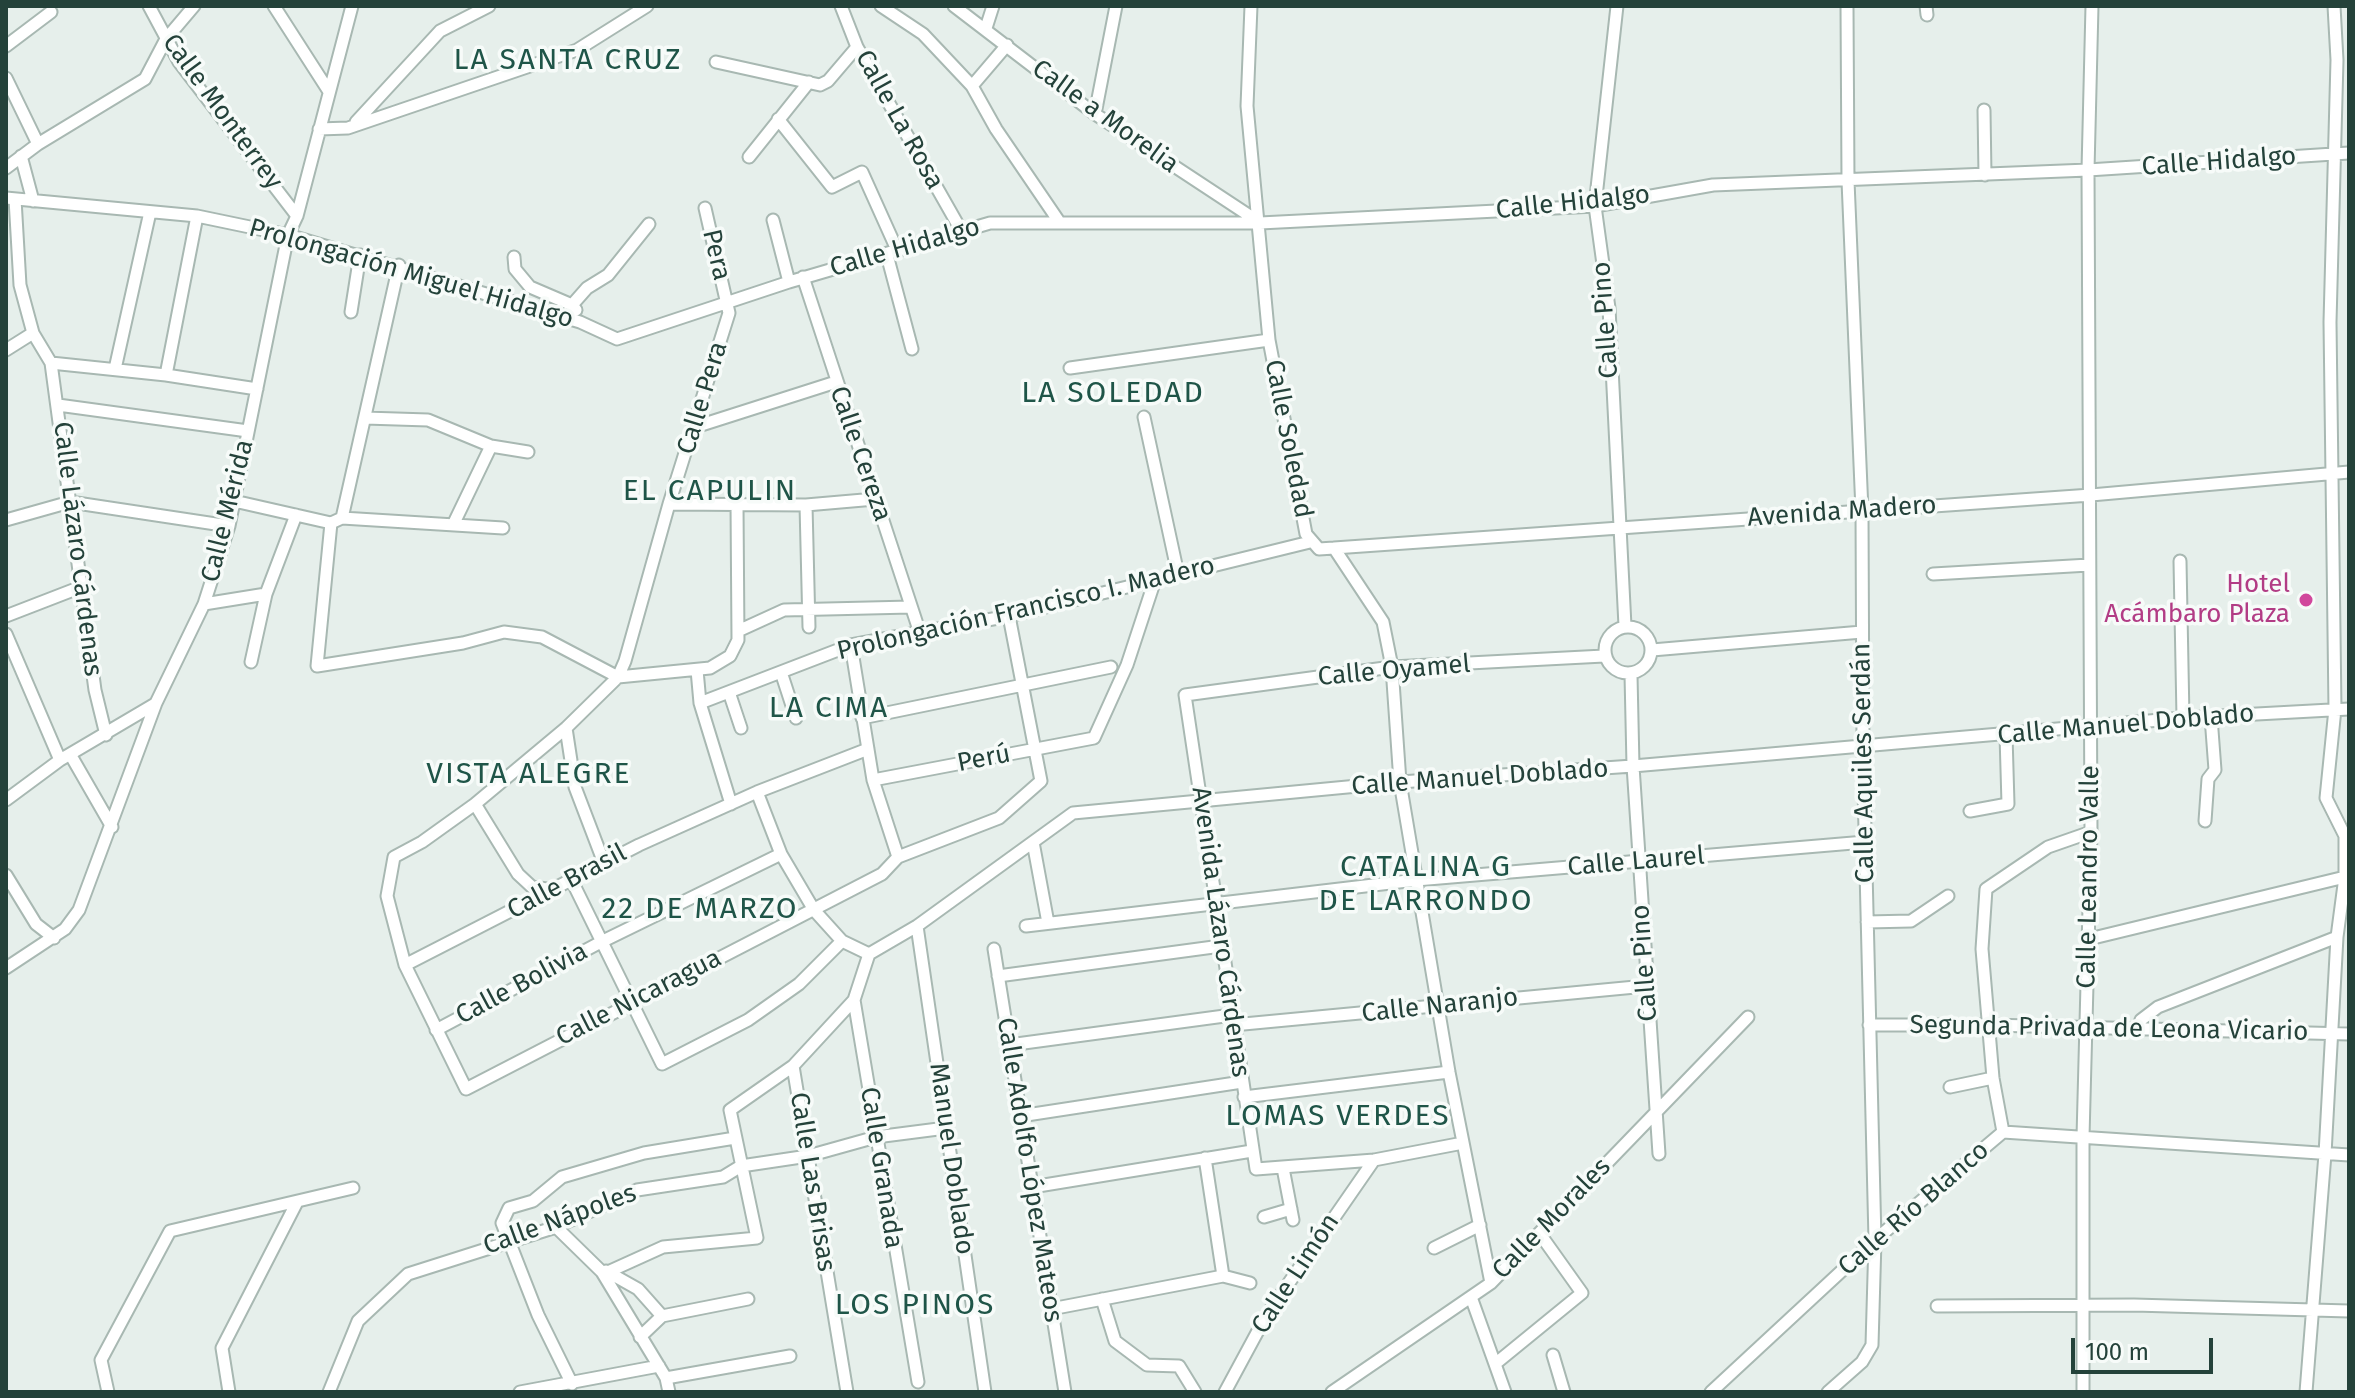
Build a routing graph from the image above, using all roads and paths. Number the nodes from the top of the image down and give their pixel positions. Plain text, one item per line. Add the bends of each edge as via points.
1 (149, 6) edge
2 (194, 6) edge
3 (274, 6) edge
4 (352, 6) edge
5 (489, 6) edge
6 (647, 6) edge
7 (841, 6) edge
8 (881, 6) edge
9 (954, 6) edge
10 (993, 6) edge
11 (1116, 6) edge
12 (1251, 6) edge
13 (1617, 6) edge
14 (1847, 6) edge
15 (2092, 6) edge
16 (2334, 6) edge
17 (51, 12) dead end
18 (986, 28) junction
19 (166, 39) junction
20 (1007, 45) junction
21 (6, 46) edge
22 (857, 47) junction
23 (2343, 60) edge
24 (716, 62) dead end
25 (6, 78) edge
26 (815, 83) junction
27 (972, 86) junction
28 (328, 90) junction
29 (1984, 110) dead end
30 (1095, 114) junction
31 (778, 119) junction
32 (348, 128) junction
33 (319, 129) junction
34 (38, 144) junction
35 (2349, 153) edge
36 (2334, 154) junction
37 (21, 156) junction
38 (749, 157) dead end
39 (6, 168) edge
40 (2088, 170) junction
41 (1985, 175) junction
42 (1848, 181) junction
43 (10, 198) edge
44 (33, 201) junction
45 (1595, 206) junction
46 (705, 208) dead end
47 (150, 212) junction
48 (197, 216) junction
49 (297, 216) junction
50 (773, 220) dead end
51 (1060, 223) junction
52 (1260, 223) junction
53 (649, 224) dead end
54 (962, 232) junction
55 (288, 235) junction
56 (892, 254) junction
57 (360, 255) junction
58 (514, 257) dead end
59 (399, 265) junction
60 (803, 277) junction
61 (789, 282) junction
62 (727, 302) junction
63 (572, 305) junction
64 (351, 312) dead end
65 (580, 322) junction
66 (33, 333) junction
67 (1269, 340) junction
68 (912, 349) dead end
69 (6, 350) edge
70 (51, 363) junction
71 (1070, 368) dead end
72 (115, 369) junction
73 (166, 375) junction
74 (836, 382) junction
75 (257, 389) junction
76 (58, 405) junction
77 (1144, 417) dead end
78 (365, 418) junction
79 (695, 427) junction
80 (248, 431) junction
81 (491, 446) junction
82 (528, 452) dead end
83 (2349, 472) edge
84 (2331, 473) junction
85 (2091, 495) junction
86 (875, 499) junction
87 (234, 501) junction
88 (70, 502) junction
89 (669, 504) junction
90 (737, 504) junction
91 (806, 505) junction
92 (1862, 511) junction
93 (296, 515) junction
94 (6, 520) edge
95 (336, 521) junction
96 (453, 525) junction
97 (229, 526) junction
98 (503, 528) dead end
99 (1617, 529) junction
100 (1310, 542) junction
101 (1334, 548) junction
102 (2180, 561) dead end
103 (2089, 565) junction
104 (1178, 574) junction
105 (1933, 574) dead end
106 (1154, 583) junction
107 (81, 587) junction
108 (266, 594) junction
109 (204, 604) junction
110 (809, 606) junction
111 (911, 607) junction
112 (6, 616) edge
113 (1009, 616) junction
114 (1625, 626) junction
115 (809, 627) dead end
116 (919, 630) junction
117 (738, 631) junction
118 (1862, 632) junction
119 (6, 634) edge
120 (851, 645) junction
121 (1652, 650) junction
122 (1604, 656) junction
123 (251, 662) dead end
124 (1111, 667) dead end
125 (1392, 667) junction
126 (697, 670) junction
127 (781, 672) junction
128 (1631, 675) junction
129 (624, 677) junction
130 (1021, 685) junction
131 (729, 692) junction
132 (1185, 695) joint
133 (156, 703) junction
134 (700, 703) junction
135 (2335, 709) junction
136 (2349, 709) edge
137 (2211, 717) junction
138 (796, 718) dead end
139 (862, 718) junction
140 (2183, 718) junction
141 (2090, 727) junction
142 (566, 728) junction
143 (741, 728) dead end
144 (106, 735) junction
145 (2006, 735) junction
146 (1863, 747) junction
147 (868, 749) junction
148 (1034, 749) junction
149 (65, 757) junction
150 (1633, 766) junction
151 (873, 780) junction
152 (1400, 782) junction
153 (757, 792) junction
154 (6, 800) edge
155 (1200, 801) junction
156 (475, 804) junction
157 (731, 804) junction
158 (1970, 811) dead end
159 (2349, 814) edge
160 (2335, 815) junction
161 (2205, 821) dead end
162 (112, 827) junction
163 (2091, 832) junction
164 (1033, 842) junction
165 (1865, 842) junction
166 (781, 854) junction
167 (898, 857) junction
168 (604, 863) junction
169 (1639, 863) junction
170 (6, 875) edge
171 (2345, 877) junction
172 (1416, 880) junction
173 (572, 881) junction
174 (554, 890) junction
175 (1948, 896) dead end
176 (1215, 903) junction
177 (814, 910) junction
178 (1867, 922) junction
179 (1048, 923) junction
180 (917, 926) junction
181 (1026, 926) dead end
182 (2337, 937) junction
183 (54, 938) junction
184 (2089, 939) junction
185 (601, 942) junction
186 (845, 942) junction
187 (1221, 946) junction
188 (994, 949) dead end
189 (866, 952) junction
190 (405, 965) junction
191 (6, 968) edge
192 (998, 976) junction
193 (1646, 986) junction
194 (854, 1000) junction
195 (630, 1001) junction
196 (1440, 1005) junction
197 (1748, 1017) dead end
198 (1233, 1020) junction
199 (1869, 1025) junction
200 (1990, 1025) junction
201 (2087, 1029) junction
202 (436, 1030) junction
203 (2137, 1031) junction
204 (2331, 1032) junction
205 (2349, 1034) edge
206 (1009, 1045) junction
207 (793, 1066) junction
208 (1449, 1072) junction
209 (1993, 1078) junction
210 (1242, 1082) junction
211 (1950, 1087) dead end
212 (1244, 1097) junction
213 (1655, 1113) junction
214 (1020, 1116) junction
215 (946, 1128) junction
216 (2003, 1132) junction
217 (876, 1137) junction
218 (2083, 1137) junction
219 (735, 1138) junction
220 (1463, 1143) junction
221 (1252, 1151) junction
222 (1659, 1154) dead end
223 (2325, 1154) junction
224 (2349, 1155) edge
225 (808, 1156) junction
226 (1205, 1158) junction
227 (1374, 1160) junction
228 (741, 1166) junction
229 (1283, 1168) junction
230 (1032, 1187) junction
231 (353, 1188) dead end
232 (297, 1202) junction
233 (1264, 1217) dead end
234 (1480, 1225) junction
235 (556, 1227) junction
236 (1540, 1234) junction
237 (511, 1240) junction
238 (1875, 1240) junction
239 (1434, 1248) dead end
240 (606, 1272) junction
241 (1223, 1276) junction
242 (1250, 1283) dead end
243 (1491, 1283) junction
244 (1471, 1297) junction
245 (748, 1299) dead end
246 (1102, 1299) junction
247 (2082, 1305) junction
248 (1937, 1306) dead end
249 (1051, 1309) junction
250 (2313, 1310) junction
251 (2349, 1311) edge
252 (662, 1316) junction
253 (640, 1337) junction
254 (1553, 1355) dead end
255 (790, 1356) dead end
256 (1495, 1364) junction
257 (659, 1366) junction
258 (666, 1378) junction
259 (918, 1382) dead end
260 (572, 1384) junction
261 (1560, 1391) edge
262 (108, 1392) edge
263 (229, 1392) edge
264 (329, 1392) edge
265 (520, 1392) edge
266 (669, 1392) edge
267 (847, 1392) edge
268 (985, 1392) edge
269 (1065, 1392) edge
270 (1195, 1392) edge
271 (1225, 1392) edge
272 (1332, 1392) edge
273 (1505, 1392) edge
274 (1711, 1392) edge
275 (1828, 1392) edge
276 (2083, 1392) edge
277 (2306, 1392) edge

1 - 19 street, Calle Monterrey
2 - 19 street
3 - 28 street
4 - 28 street, Calle Mérida
5 - 32 street via 440,31 363,118
6 - 32 street via 577,50
7 - 22 street, Calle La Rosa
8 - 27 street via 923,34
9 - 18 street, Calle a Morelia
10 - 18 street
11 - 30 street
12 - 52 street, Calle Soledad via 1247,106
13 - 45 street, Calle Pino
14 - 42 street, Calle Aquiles Serdán
15 - 40 street, Calle Leandro Valle
16 - 23 street
17 - 21 street
18 - 20 street, Calle a Morelia
19 - 34 street via 145,79
19 - 49 street, Calle Monterrey
20 - 27 street
20 - 30 street, Calle a Morelia
22 - 26 street via 828,81
22 - 54 street, Calle La Rosa
23 - 36 street
24 - 26 street
25 - 34 street
26 - 31 street
27 - 51 street
28 - 33 street, Calle Mérida
29 - 41 street
30 - 52 street, Calle a Morelia
31 - 38 street
31 - 56 street via 832,187 862,172
32 - 33 street
33 - 49 street, Calle Mérida
34 - 37 street
35 - 36 street, Calle Hidalgo
36 - 40 street, Calle Hidalgo
36 - 84 street
37 - 39 street
37 - 44 street
40 - 41 street, Calle Hidalgo
40 - 85 street, Calle Leandro Valle
41 - 42 street, Calle Hidalgo
42 - 45 street, Calle Hidalgo via 1713,185
42 - 92 street, Calle Aquiles Serdán
43 - 44 street, Prolongación Miguel Hidalgo
43 - 66 street via 20,285
44 - 47 street, Prolongación Miguel Hidalgo
45 - 52 street, Calle Hidalgo
45 - 99 street, Calle Pino via 1609,308
46 - 62 street, Pera
47 - 48 street, Prolongación Miguel Hidalgo
47 - 72 street
48 - 55 street, Prolongación Miguel Hidalgo
48 - 73 street
49 - 55 street, Calle Mérida
50 - 61 street
51 - 52 street, Calle Hidalgo
51 - 54 street, Calle Hidalgo via 990,223
52 - 67 street, Calle Soledad
53 - 63 street via 608,275
54 - 56 street, Calle Hidalgo
55 - 57 street, Prolongación Miguel Hidalgo
55 - 75 street, Calle Mérida
56 - 60 street, Calle Hidalgo
56 - 68 street
57 - 59 street, Prolongación Miguel Hidalgo
57 - 64 street
58 - 63 street via 515,269 530,287
59 - 65 street, Prolongación Miguel Hidalgo
59 - 78 street
60 - 61 street, Prolongación Miguel Hidalgo
60 - 74 street, Calle Cereza
61 - 62 street, Prolongación Miguel Hidalgo
62 - 65 street, Prolongación Miguel Hidalgo via 617,339
62 - 79 street, Calle Pera via 729,313
63 - 65 street
66 - 69 street
66 - 70 street
67 - 71 street
67 - 100 street, Calle Soledad
70 - 72 street
70 - 76 street, Calle Lázaro Cárdenas
72 - 73 street
73 - 75 street
74 - 79 street
74 - 86 street, Calle Cereza
75 - 80 street, Calle Mérida
76 - 80 street
76 - 88 street, Calle Lázaro Cárdenas
77 - 104 street
78 - 81 street via 428,420
78 - 95 street
79 - 89 street, Calle Pera
80 - 87 street, Calle Mérida
81 - 82 street
81 - 96 street
83 - 84 street, Avenida Madero
84 - 85 street, Avenida Madero
84 - 135 street
85 - 92 street, Avenida Madero
85 - 103 street, Calle Leandro Valle
86 - 91 street
86 - 111 street, Calle Cereza
87 - 93 street
87 - 97 street, Calle Mérida
88 - 94 street
88 - 97 street
88 - 107 street, Calle Lázaro Cárdenas
89 - 90 street
89 - 129 street, Calle Pera
90 - 91 street
90 - 117 street
91 - 110 street
92 - 99 street, Avenida Madero
92 - 118 street, Calle Aquiles Serdán
93 - 95 street
93 - 108 street
95 - 96 street
95 - 129 street via 317,666 504,632 542,637
96 - 98 street
97 - 109 street, Calle Mérida
99 - 101 street, Avenida Madero
99 - 114 street, Calle Pino
100 - 101 street, Calle Soledad via 1319,549
100 - 104 street, Prolongación Francisco I. Madero
101 - 125 street, Calle Soledad via 1383,622
102 - 140 street
103 - 105 street
103 - 141 street, Calle Leandro Valle
104 - 106 street, Prolongación Francisco I. Madero
106 - 113 street, Prolongación Francisco I. Madero
106 - 148 street, Perú via 1127,665 1094,738
107 - 112 street
107 - 144 street, Calle Lázaro Cárdenas
108 - 109 street
108 - 123 street
109 - 133 street, Calle Mérida
110 - 111 street
110 - 115 street
110 - 117 street via 784,610
111 - 116 street, Calle Cereza
113 - 116 street, Prolongación Francisco I. Madero
113 - 130 street
114 - 121 street via 1644,632
114 - 122 street via 1608,636
116 - 120 street, Prolongación Francisco I. Madero
117 - 126 street via 730,656
118 - 121 street
118 - 146 street, Calle Aquiles Serdán
119 - 149 street
120 - 127 street, Prolongación Francisco I. Madero
120 - 139 street
121 - 128 street via 1646,666
122 - 125 street, Calle Oyamel
122 - 128 street via 1614,670
124 - 130 street
125 - 132 street, Calle Oyamel
125 - 152 street, Calle Soledad
126 - 129 street
126 - 134 street
127 - 131 street, Prolongación Francisco I. Madero
127 - 138 street
128 - 150 street, Calle Pino
129 - 142 street
130 - 139 street
130 - 148 street
131 - 134 street, Prolongación Francisco I. Madero
131 - 143 street
132 - 155 street, Avenida Lázaro Cárdenas
133 - 144 street
133 - 162 street, Calle Mérida
134 - 157 street
135 - 136 street, Calle Manuel Doblado
135 - 137 street, Calle Manuel Doblado
135 - 160 street via 2326,798
137 - 140 street, Calle Manuel Doblado
137 - 161 street via 2215,770 2208,779
139 - 147 street
140 - 141 street, Calle Manuel Doblado
141 - 145 street, Calle Manuel Doblado
141 - 163 street, Calle Leandro Valle
142 - 156 street
142 - 168 street via 575,787
144 - 149 street
145 - 146 street, Calle Manuel Doblado
145 - 158 street via 2008,804
146 - 150 street, Calle Manuel Doblado
146 - 165 street, Calle Aquiles Serdán
147 - 151 street
147 - 153 street, Calle Brasil
148 - 151 street, Perú
148 - 167 street, Calle Nicaragua via 1041,781 999,818
149 - 154 street
149 - 162 street
150 - 152 street, Calle Manuel Doblado
150 - 169 street, Calle Pino
151 - 167 street
152 - 155 street, Calle Manuel Doblado
152 - 172 street, Calle Soledad
153 - 157 street, Calle Brasil
153 - 166 street
155 - 164 street, Calle Manuel Doblado via 1073,813
155 - 176 street, Avenida Lázaro Cárdenas
156 - 174 street via 518,874 532,887
156 - 190 street via 394,857 387,896
157 - 168 street, Calle Brasil
159 - 160 street
160 - 171 street via 2345,836
162 - 183 street, Calle Mérida via 79,910
163 - 184 street, Calle Leandro Valle
163 - 200 street via 2048,847 1986,889 1982,949
164 - 179 street
164 - 180 street, Calle Manuel Doblado
165 - 169 street, Calle Laurel
165 - 178 street, Calle Aquiles Serdán
166 - 177 street
166 - 185 street, Calle Bolivia
167 - 177 street, Calle Nicaragua via 882,874
168 - 173 street, Calle Brasil
169 - 172 street, Calle Laurel
169 - 193 street, Calle Pino
170 - 183 street via 36,924
171 - 182 street
171 - 184 street
172 - 176 street, Calle Laurel
172 - 196 street, Calle Soledad
173 - 174 street, Calle Brasil
173 - 185 street
174 - 190 street, Calle Brasil
175 - 178 street via 1911,921
176 - 179 street, Calle Laurel
176 - 187 street, Avenida Lázaro Cárdenas
177 - 186 street
177 - 195 street, Calle Nicaragua
178 - 199 street, Calle Aquiles Serdán
179 - 181 street, Calle Laurel
180 - 189 street, Calle Manuel Doblado
180 - 215 street, Manuel Doblado
182 - 203 street via 2158,1007 2141,1020
182 - 204 street
183 - 191 street, Calle Mérida
184 - 201 street, Calle Leandro Valle
185 - 195 street
185 - 202 street, Calle Bolivia
186 - 189 street
186 - 195 street via 748,1020 662,1064
187 - 192 street
187 - 198 street, Avenida Lázaro Cárdenas
188 - 192 street, Calle Adolfo López Mateos
189 - 194 street
190 - 202 street
192 - 206 street, Calle Adolfo López Mateos
193 - 196 street, Calle Naranjo
193 - 213 street, Calle Pino
194 - 207 street
194 - 217 street, Calle Granada
195 - 202 street, Calle Nicaragua via 466,1089
196 - 198 street, Calle Naranjo
196 - 208 street, Calle Soledad
197 - 213 street, Calle Morales
198 - 206 street, Calle Naranjo
198 - 210 street, Avenida Lázaro Cárdenas
199 - 200 street, Segunda Privada de Leona Vicario
199 - 238 street, Calle Aquiles Serdán
200 - 201 street, Segunda Privada de Leona Vicario
200 - 209 street
201 - 203 street, Segunda Privada de Leona Vicario
201 - 218 street, Calle Leandro Valle
203 - 204 street, Segunda Privada de Leona Vicario
204 - 205 street, Segunda Privada de Leona Vicario
204 - 223 street
206 - 214 street, Calle Adolfo López Mateos
207 - 219 street via 730,1110
207 - 225 street, Calle Las Brisas
208 - 212 street
208 - 220 street, Calle Soledad
209 - 211 street
209 - 216 street
210 - 212 street, Avenida Lázaro Cárdenas
210 - 214 street
212 - 221 street, Avenida Lázaro Cárdenas
213 - 222 street, Calle Pino
213 - 236 street, Calle Morales
214 - 230 street, Calle Adolfo López Mateos
215 - 217 street
215 - 268 street, Manuel Doblado
216 - 218 street, Calle Río Blanco
216 - 238 street, Calle Río Blanco
217 - 225 street, Calle Nápoles
217 - 259 street, Calle Granada
218 - 223 street, Calle Río Blanco
218 - 247 street, Calle Leandro Valle
219 - 228 street
219 - 237 street via 644,1153 562,1177 533,1201 509,1208 502,1223
220 - 227 street
220 - 234 street, Calle Soledad
221 - 226 street
221 - 229 street, Avenida Lázaro Cárdenas via 1256,1169
223 - 224 street, Calle Río Blanco
223 - 250 street
225 - 228 street, Calle Nápoles
225 - 267 street, Calle Las Brisas
226 - 230 street
226 - 241 street
227 - 229 street
227 - 271 street, Calle Limón via 1266,1316
228 - 235 street, Calle Nápoles via 723,1177 637,1190
228 - 240 street via 757,1238 663,1247
229 - 233 street via 1292,1214
230 - 249 street, Calle Adolfo López Mateos
231 - 232 street
232 - 262 street via 170,1231 101,1360
232 - 263 street via 222,1348
234 - 239 street
234 - 243 street, Calle Soledad
235 - 237 street, Calle Nápoles
235 - 240 street
236 - 243 street, Calle Morales
236 - 256 street via 1582,1293
237 - 260 street via 538,1315
237 - 264 street, Calle Nápoles via 408,1274 358,1321
238 - 274 street, Calle Río Blanco
238 - 275 street, Calle Aquiles Serdán via 1872,1345 1862,1362
240 - 252 street via 638,1289
240 - 253 street
241 - 242 street
241 - 246 street
243 - 244 street, Calle Morales
244 - 256 street
244 - 272 street, Calle Morales
245 - 252 street
246 - 249 street
246 - 270 street via 1115,1341 1147,1365 1179,1366
247 - 248 street
247 - 250 street
247 - 276 street, Calle Leandro Valle
249 - 269 street, Calle Adolfo López Mateos
250 - 251 street
250 - 277 street
252 - 253 street
253 - 257 street
254 - 261 street
255 - 258 street
256 - 273 street
257 - 258 street
257 - 260 street
258 - 266 street
260 - 265 street

